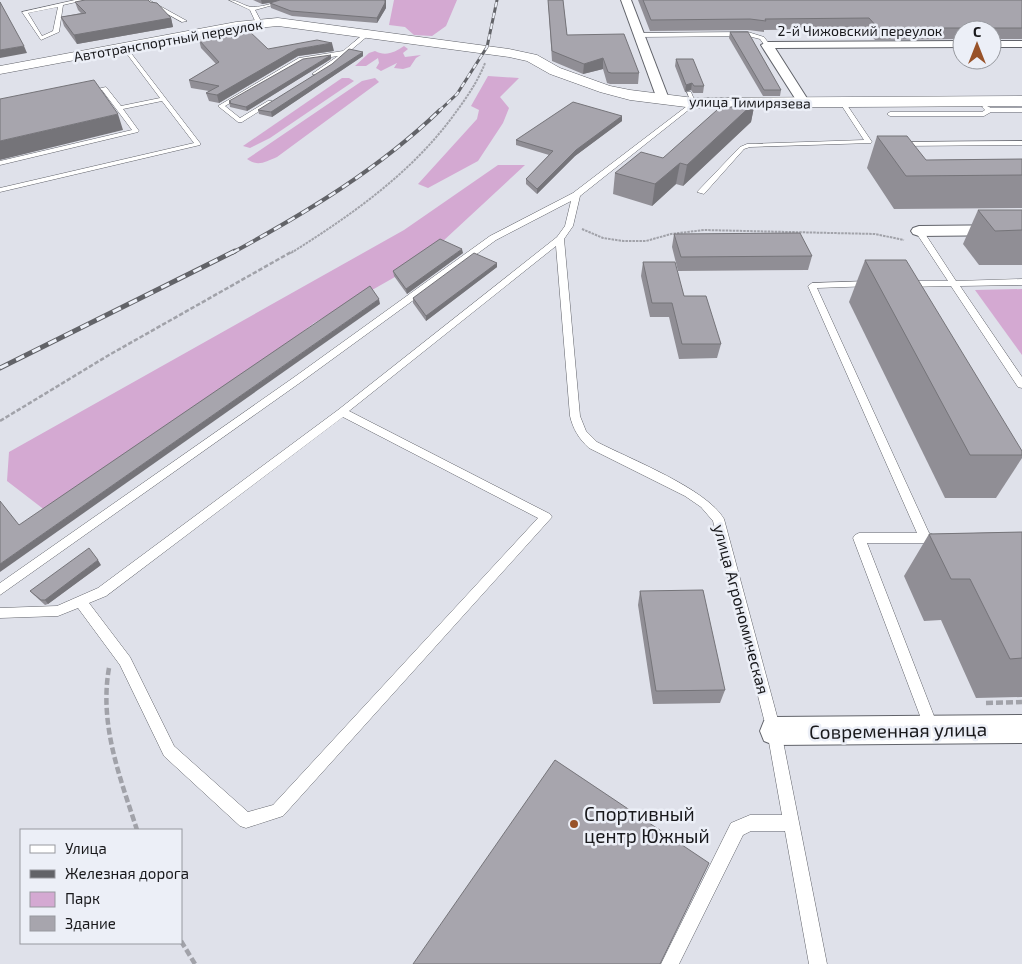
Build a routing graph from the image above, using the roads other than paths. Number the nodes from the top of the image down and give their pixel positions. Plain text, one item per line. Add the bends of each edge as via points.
1 (53, 0) edge
2 (82, 0) edge
3 (145, 0) edge
4 (232, 0) edge
5 (288, 0) edge
6 (626, 0) edge
7 (61, 4) junction
8 (252, 9) junction
9 (184, 21) dead end
10 (259, 23) junction
11 (367, 34) junction
12 (639, 35) junction
13 (952, 44) edge
14 (1002, 44) edge
15 (1022, 44) edge
16 (767, 45) junction
17 (124, 46) junction
18 (344, 53) junction
19 (486, 53) joint
20 (0, 70) edge
21 (306, 80) edge
22 (76, 94) edge
23 (692, 98) junction
24 (164, 99) junction
25 (663, 99) junction
26 (273, 100) edge
27 (1022, 102) edge
28 (804, 103) junction
29 (843, 103) junction
30 (985, 106) junction
31 (120, 108) junction
32 (1022, 110) edge
33 (890, 114) dead end
34 (1022, 143) edge
35 (887, 144) edge
36 (0, 163) edge
37 (0, 190) edge
38 (701, 192) dead end
39 (576, 195) junction
40 (1022, 230) edge
41 (922, 236) joint
42 (560, 240) junction
43 (1022, 282) edge
44 (954, 283) junction
45 (879, 284) edge
46 (898, 284) edge
47 (1022, 385) edge
48 (342, 412) junction
49 (925, 538) junction
50 (945, 538) edge
51 (0, 590) edge
52 (81, 602) junction
53 (0, 613) edge
54 (932, 729) junction
55 (1022, 729) edge
56 (774, 731) junction
57 (792, 823) junction
58 (670, 964) edge
59 (818, 964) edge

1 - 7 lane
2 - 7 lane
3 - 9 lane
4 - 8 lane
5 - 8 lane
6 - 12 street
7 - 7 lane via 25,12 41,38 56,32
8 - 10 lane
10 - 11 main road, Автотранспортный переулок
10 - 17 main road, Автотранспортный переулок
11 - 18 lane
11 - 19 main road, Автотранспортный переулок
12 - 16 lane via 748,34 762,38
12 - 25 street
13 - 16 street, 2-й Чижовский переулок
14 - 15 street
16 - 28 street, 2-й Чижовский переулок
17 - 20 main road, Автотранспортный переулок
17 - 24 lane
18 - 21 lane
18 - 26 lane via 301,59 221,106 240,120
19 - 25 main road, улица Тимирязева via 532,58 605,89
22 - 31 lane via 104,88
23 - 25 main road, улица Тимирязева
23 - 28 main road, улица Тимирязева
23 - 39 lane
24 - 31 lane
24 - 37 lane via 198,144
27 - 30 main road, улица Тимирязева
28 - 29 main road, улица Тимирязева
29 - 30 main road, улица Тимирязева
29 - 38 lane via 869,142 749,145 742,148
30 - 32 lane
30 - 33 lane via 984,114
31 - 36 lane via 136,131
34 - 35 lane
39 - 42 lane via 569,226
39 - 51 lane via 493,238
40 - 41 street
41 - 44 lane
42 - 48 lane
42 - 56 lane, улица Агрономическая via 578,429 593,445 689,493 706,504 718,519
43 - 44 lane
44 - 46 lane
44 - 47 lane
45 - 49 lane via 812,286
48 - 52 lane via 102,592
48 - 52 lane via 546,518 278,811 246,820 169,751 125,661
49 - 50 lane
49 - 54 lane via 859,538
52 - 53 lane via 58,611
54 - 55 street, Современная улица
54 - 56 street, Современная улица
56 - 57 lane, улица Агрономическая
57 - 58 lane via 750,823 737,829
57 - 59 lane, улица Агрономическая

